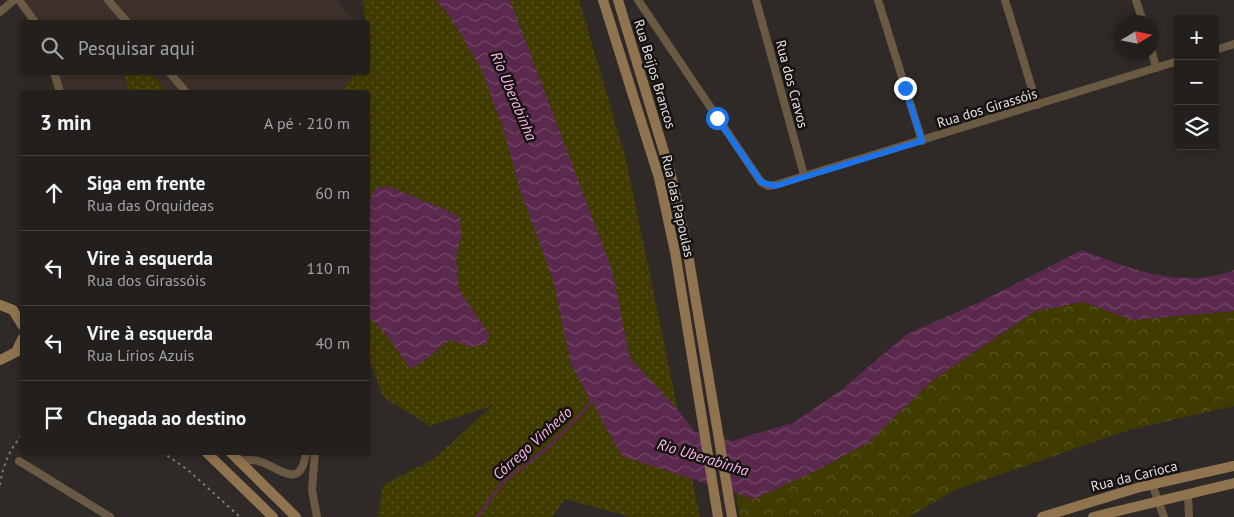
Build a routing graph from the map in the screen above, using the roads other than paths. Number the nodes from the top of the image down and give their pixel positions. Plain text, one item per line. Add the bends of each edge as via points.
1 (14, 0) edge
2 (19, 0) edge
3 (108, 0) edge
4 (603, 0) edge
5 (638, 0) edge
6 (756, 0) edge
7 (878, 0) edge
8 (1005, 0) edge
9 (1136, 0) edge
10 (620, 1) edge
11 (0, 12) edge
12 (1141, 15) edge
13 (34, 20) edge
14 (125, 20) edge
15 (1234, 44) edge
16 (1219, 49) edge
17 (1154, 60) edge
18 (1174, 62) edge
19 (1156, 68) junction
20 (55, 75) edge
21 (172, 75) edge
22 (59, 90) edge
23 (184, 90) edge
24 (1037, 105) junction
25 (922, 141) junction
26 (804, 175) junction
27 (0, 305) edge
28 (20, 322) edge
29 (20, 346) edge
30 (0, 360) edge
31 (209, 455) edge
32 (233, 455) edge
33 (305, 455) edge
34 (315, 455) edge
35 (20, 460) dead end
36 (238, 461) junction
37 (1234, 466) edge
38 (1234, 483) edge
39 (1152, 484) junction
40 (1188, 494) junction
41 (1157, 501) junction
42 (110, 517) edge
43 (273, 517) edge
44 (296, 517) edge
45 (317, 517) edge
46 (718, 517) edge
47 (732, 517) edge
48 (1042, 517) edge
49 (1093, 517) edge
50 (1164, 517) edge
51 (1189, 517) edge

1 - 11 street
2 - 13 street
3 - 14 street
4 - 46 main road, Rua das Papoulas via 659,178 676,252
5 - 26 street, Rua dos Girassóis via 761,182 775,186
6 - 26 street, Rua dos Cravos
7 - 25 street
8 - 24 street
9 - 12 street
10 - 47 main road, Rua Beijos Brancos via 671,174 687,248
15 - 16 street
17 - 19 street
18 - 19 street, Rua dos Girassóis
19 - 24 street, Rua dos Girassóis
20 - 22 street
21 - 23 street
24 - 25 street, Rua dos Girassóis
25 - 26 street, Rua dos Girassóis
27 - 28 main road via 13,310
29 - 30 main road via 16,352
31 - 43 main road
32 - 36 main road
33 - 36 street via 303,467 289,474 259,461
34 - 45 street via 312,490
35 - 42 street
36 - 44 main road
37 - 39 main road, Rua da Carioca
38 - 40 main road
39 - 41 street
39 - 48 main road, Rua da Carioca
40 - 41 main road
40 - 51 street
41 - 49 main road
41 - 50 street

